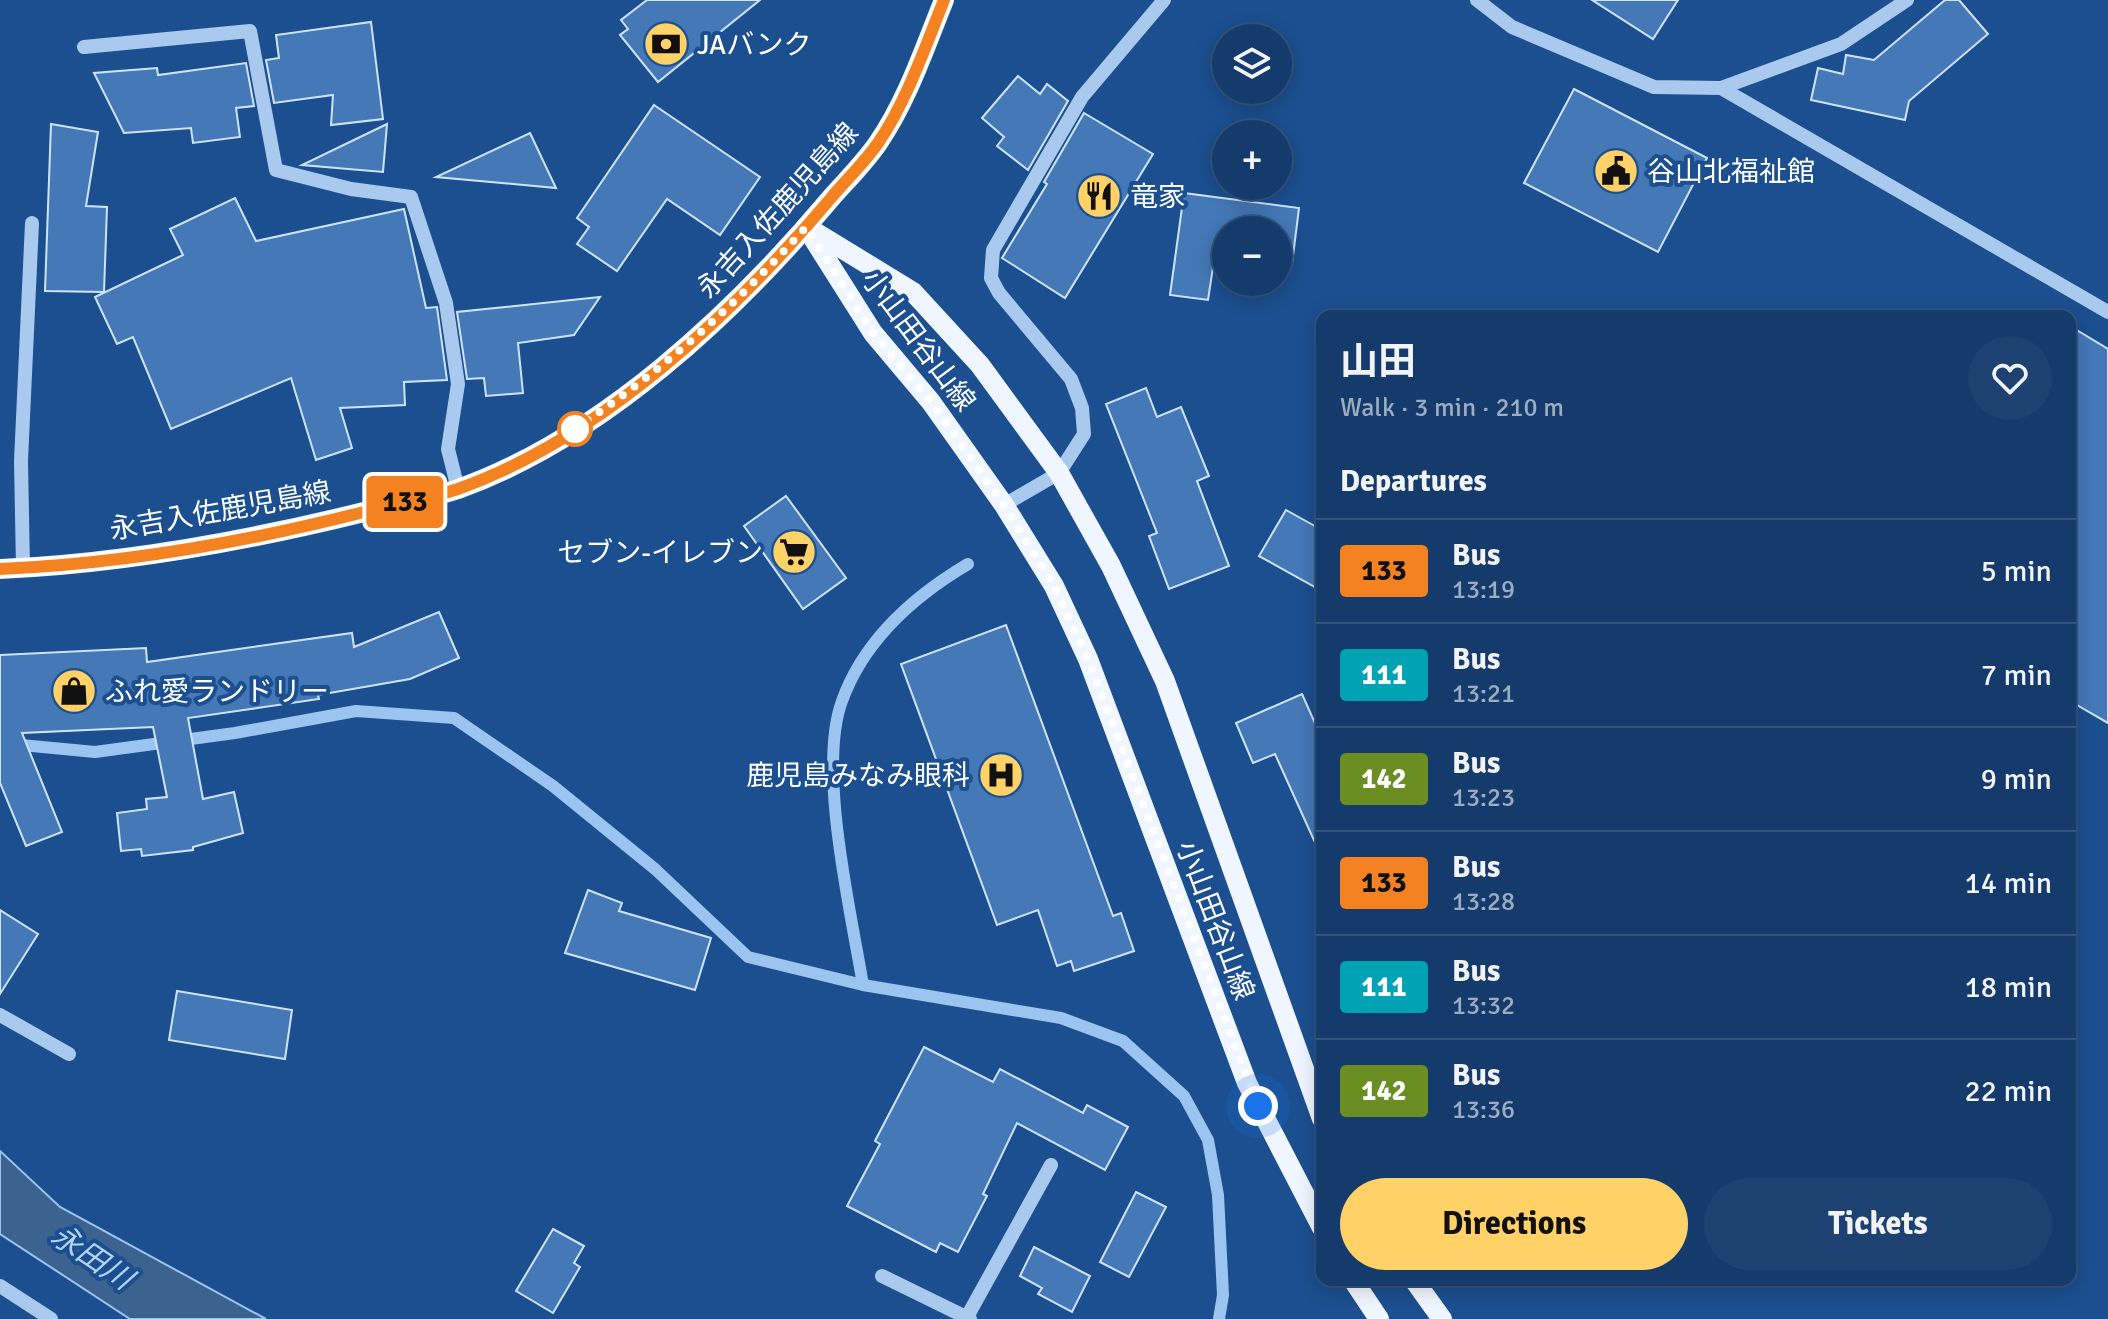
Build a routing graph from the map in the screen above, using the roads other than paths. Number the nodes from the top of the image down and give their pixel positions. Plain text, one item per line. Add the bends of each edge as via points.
1 (944, 0) edge
2 (1164, 0) edge
3 (1477, 0) edge
4 (1907, 0) edge
5 (84, 47) dead end
6 (1721, 88) junction
7 (32, 223) dead end
8 (806, 227) junction
9 (2108, 312) edge
10 (1059, 473) junction
11 (458, 489) junction
12 (1004, 505) junction
13 (23, 568) junction
14 (0, 569) edge
15 (0, 1015) edge
16 (69, 1054) dead end
17 (1316, 1098) edge
18 (1051, 1165) dead end
19 (1316, 1216) edge
20 (882, 1276) dead end
21 (0, 1286) edge
22 (1357, 1286) edge
23 (1418, 1286) edge
24 (968, 1318) edge
25 (51, 1319) edge
26 (1379, 1319) edge
27 (1442, 1319) edge

1 - 8 main road, 永吉入佐鹿児島線 via 879,142
2 - 10 street via 1082,97 993,250 991,278 999,293 1071,379 1082,408 1084,434
3 - 6 street via 1512,27 1654,87
4 - 6 street via 1841,44
5 - 11 street via 250,31 276,170 411,197 446,303 458,384 448,449
6 - 9 street
7 - 13 street via 21,461
8 - 10 main road, 小山田谷山線 via 913,292 980,365
8 - 11 main road, 永吉入佐鹿児島線 via 744,296 612,405 538,452
8 - 12 main road, 小山田谷山線 via 873,333 931,402
10 - 12 street
10 - 17 main road, 小山田谷山線 via 1111,566 1165,681
11 - 13 main road, 永吉入佐鹿児島線 via 199,547
12 - 19 main road, 小山田谷山線 via 1054,586 1088,659 1247,1083
13 - 14 main road, 永吉入佐鹿児島線
15 - 16 street
18 - 24 street
20 - 24 street
21 - 25 street
22 - 26 main road
23 - 27 main road

